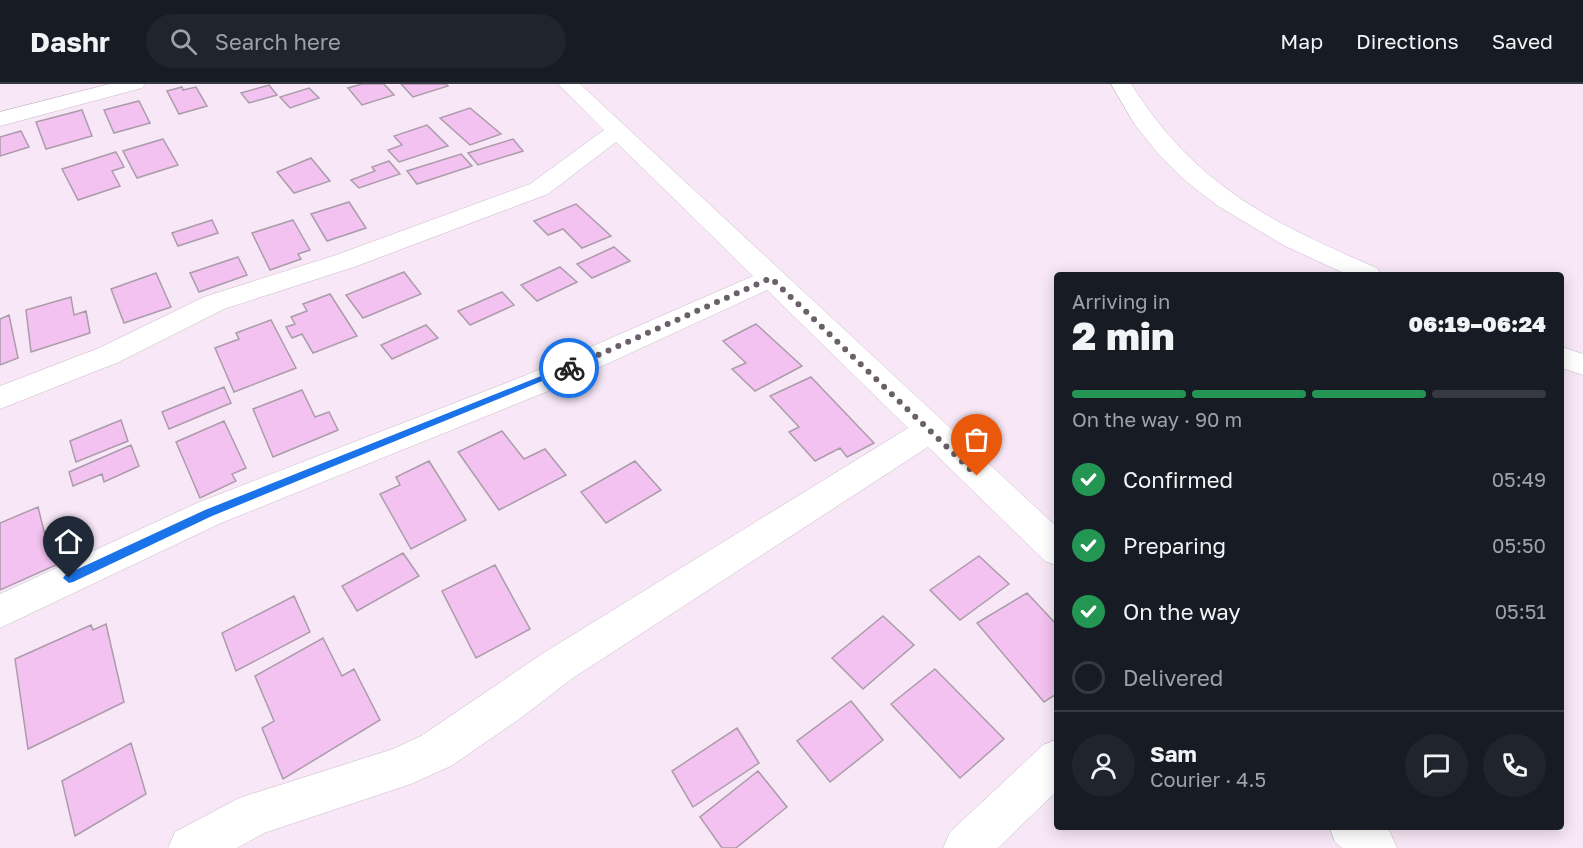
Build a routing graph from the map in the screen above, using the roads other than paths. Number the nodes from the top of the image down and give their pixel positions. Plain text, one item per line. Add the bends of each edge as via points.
1 (135, 84) edge
2 (568, 84) edge
3 (1121, 84) edge
4 (0, 119) edge
5 (617, 131) junction
6 (1363, 272) edge
7 (771, 278) junction
8 (1564, 358) edge
9 (1583, 365) edge
10 (0, 398) edge
11 (929, 430) junction
12 (1054, 547) edge
13 (0, 612) edge
14 (1054, 763) edge
15 (1355, 830) edge
16 (191, 848) edge
17 (966, 848) edge
18 (1374, 848) edge

1 - 4 street
2 - 5 street
3 - 6 street via 1154,136 1174,159 1207,186 1287,239
5 - 7 street
5 - 10 street via 539,189 355,257 214,303 109,355
7 - 11 street
7 - 13 street via 534,384 209,513
8 - 9 street
11 - 12 street
11 - 16 street via 559,664 436,751 396,769 255,814
14 - 17 street
15 - 18 street

